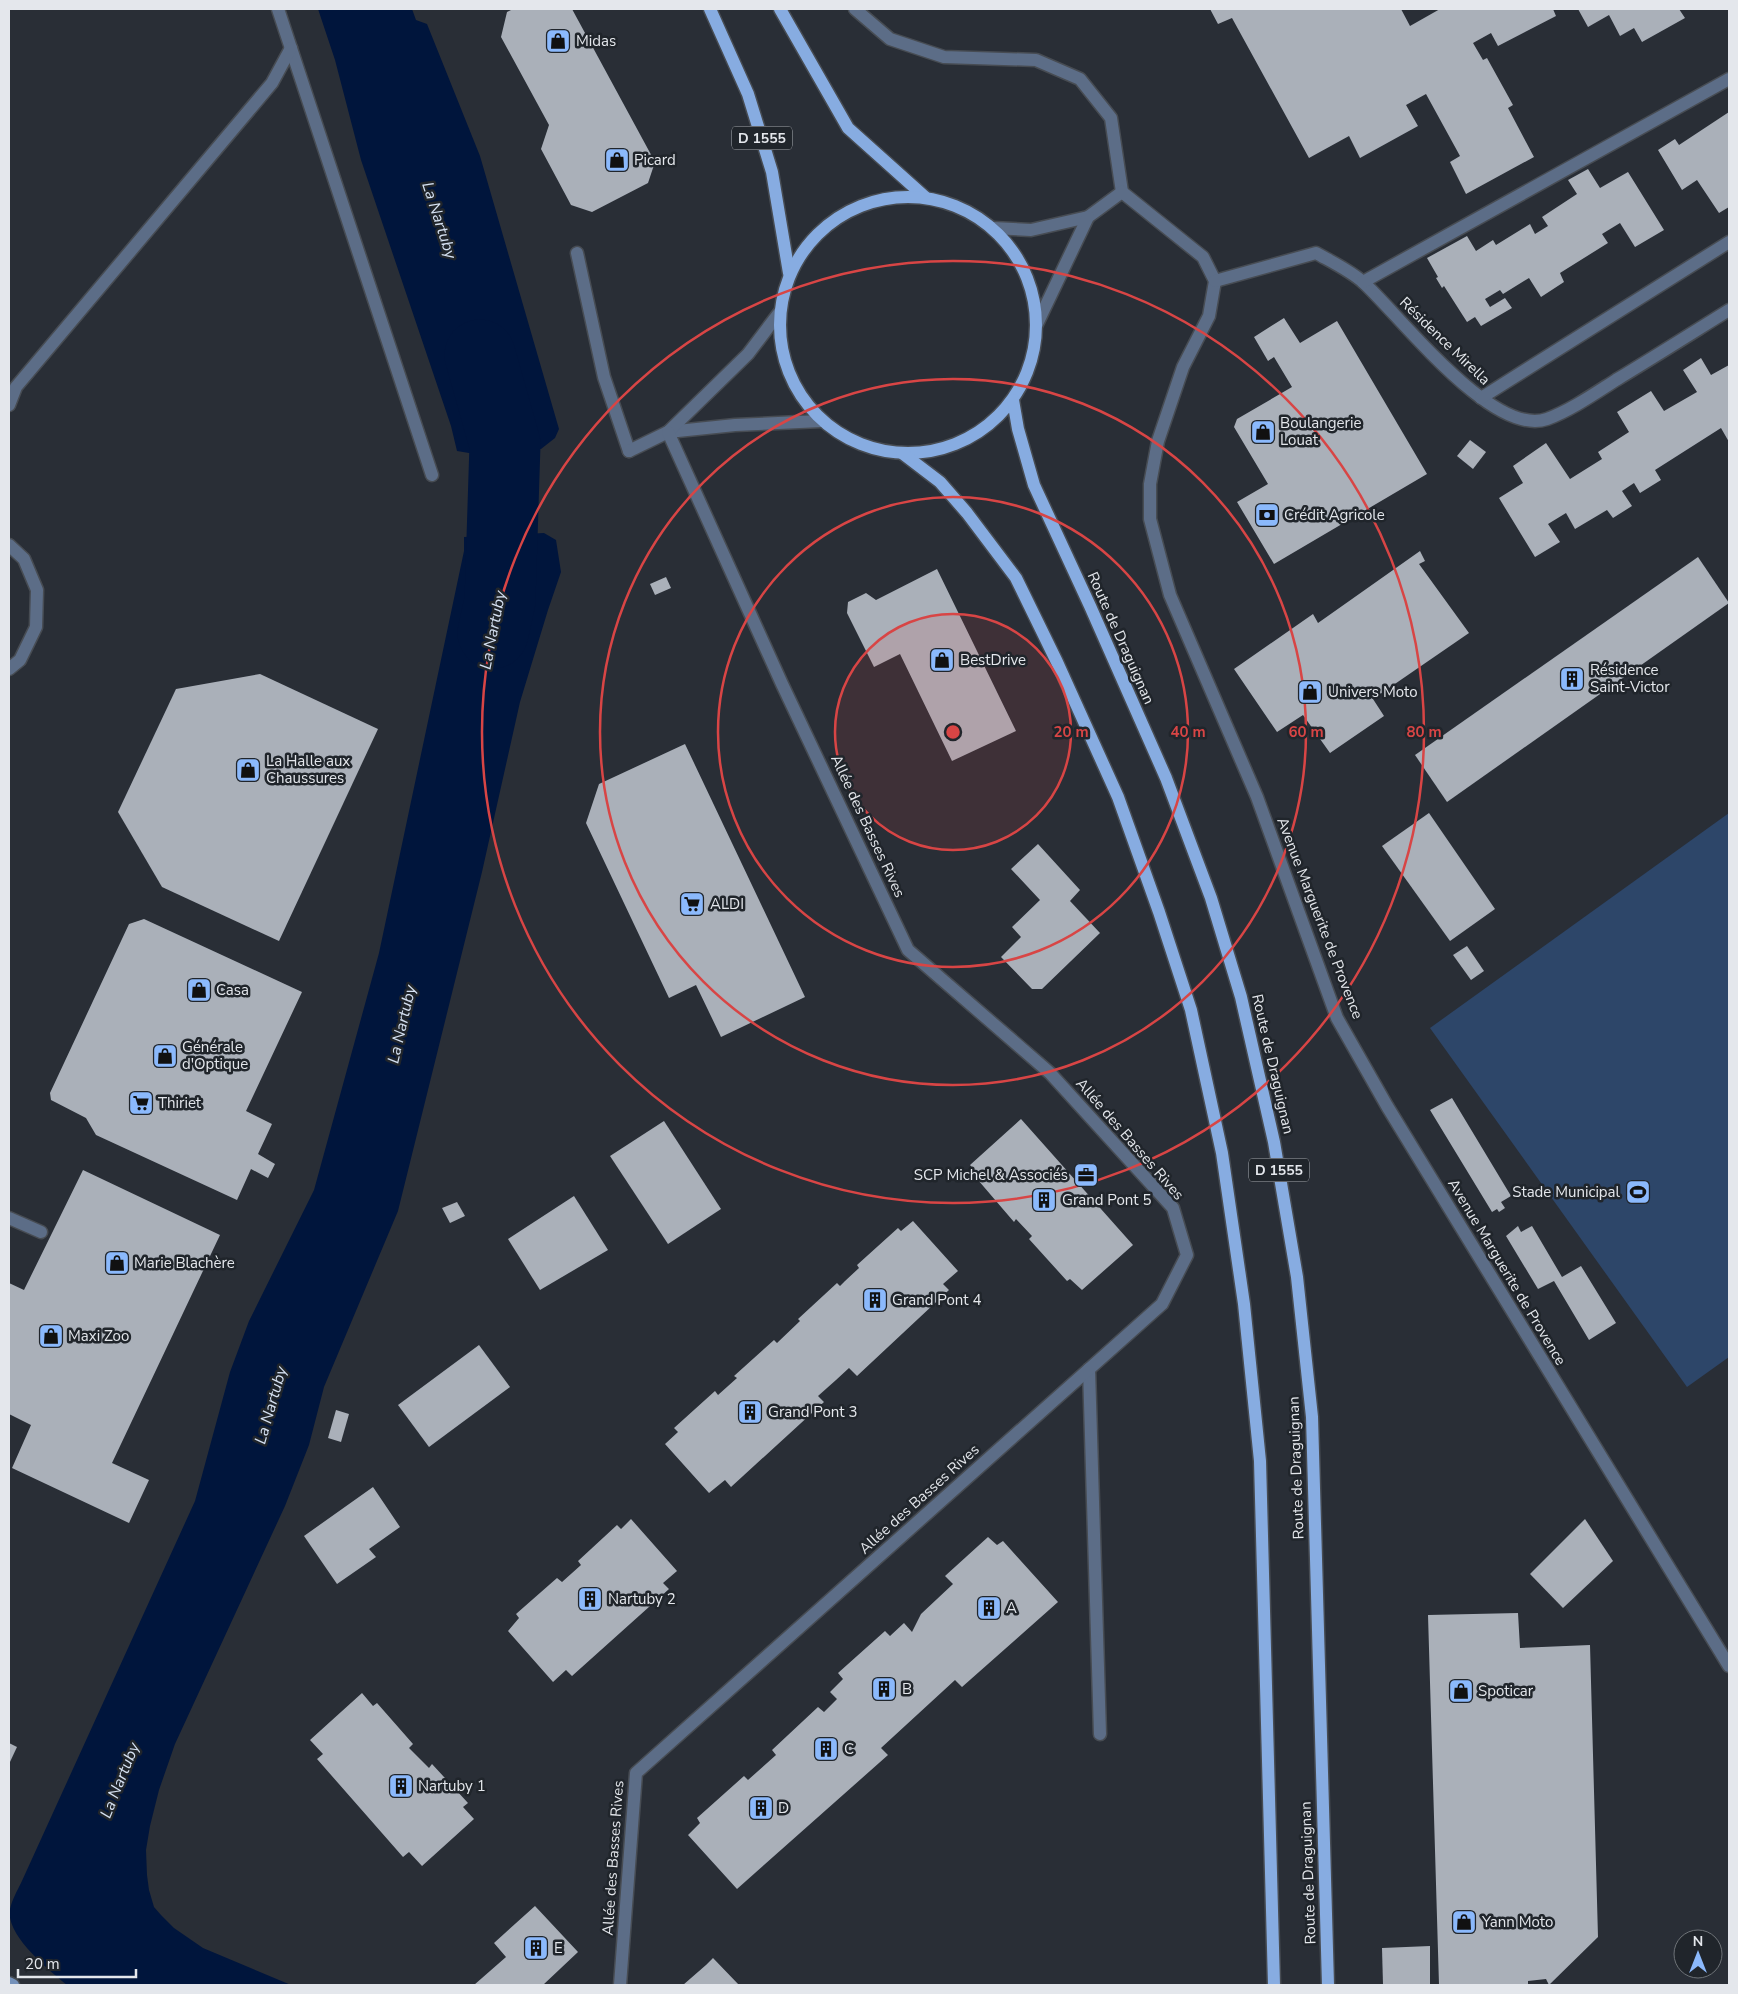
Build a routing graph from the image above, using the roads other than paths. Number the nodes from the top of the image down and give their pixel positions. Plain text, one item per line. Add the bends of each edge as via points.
1 (278, 9) edge
2 (710, 9) edge
3 (780, 9) edge
4 (855, 9) edge
5 (291, 48) junction
6 (1729, 80) edge
7 (1122, 192) junction
8 (925, 197) junction
9 (1088, 217) junction
10 (993, 228) junction
11 (1729, 242) edge
12 (577, 253) dead end
13 (789, 274) junction
14 (1215, 281) junction
15 (1363, 282) junction
16 (1729, 310) edge
17 (779, 313) junction
18 (1037, 324) junction
19 (1481, 398) junction
20 (1013, 400) junction
21 (9, 405) edge
22 (821, 421) junction
23 (668, 432) junction
24 (902, 453) junction
25 (432, 475) dead end
26 (9, 545) edge
27 (9, 669) edge
28 (9, 1218) edge
29 (42, 1232) dead end
30 (1089, 1369) junction
31 (1729, 1666) edge
32 (1100, 1734) dead end
33 (9, 1982) edge
34 (13, 1985) edge
35 (620, 1985) edge
36 (1274, 1985) edge
37 (1328, 1985) edge

1 - 5 street
2 - 13 main road, D 1555 via 748,94 772,172
3 - 8 main road via 848,128
4 - 7 street via 890,39 944,57 1036,60 1080,78 1111,118
5 - 21 street via 272,83 16,387
5 - 25 street
6 - 15 street
7 - 9 street
7 - 14 street via 1203,257
8 - 10 main road via 972,213
8 - 13 main road via 884,198 845,213 812,239
9 - 10 street via 1031,230
9 - 18 street
10 - 18 main road via 1011,247 1025,271 1034,297
11 - 19 street
12 - 23 street via 604,377 629,451
13 - 17 main road
14 - 15 street, Résidence Mirella via 1316,252
14 - 31 street, Avenue Marguerite de Provence via 1209,316 1183,367 1158,441 1150,484 1150,519 1170,595 1257,797 1337,1018 1392,1114
15 - 19 street, Résidence Mirella
16 - 19 street, Résidence Mirella via 1573,407 1545,420 1524,421 1504,414
17 - 22 main road via 782,353 796,390
17 - 23 street via 748,354
18 - 20 main road via 1032,359
20 - 24 main road via 983,430 945,448
20 - 37 main road, Route de Draguignan / D 1555 via 1034,485 1162,769 1211,898 1241,997 1274,1142 1297,1277 1312,1417
22 - 23 street
22 - 24 main road via 846,438 873,449
23 - 30 street, Allée des Basses Rives via 782,684 908,950 1050,1073 1173,1208 1187,1255 1162,1304
24 - 36 main road, D 1555 via 940,482 1016,578 1118,797 1191,1010 1222,1153 1244,1304 1260,1460
26 - 27 street via 24,559 37,590 36,627 20,660
28 - 29 street
30 - 32 street
30 - 35 street, Allée des Basses Rives via 636,1773
33 - 34 street

